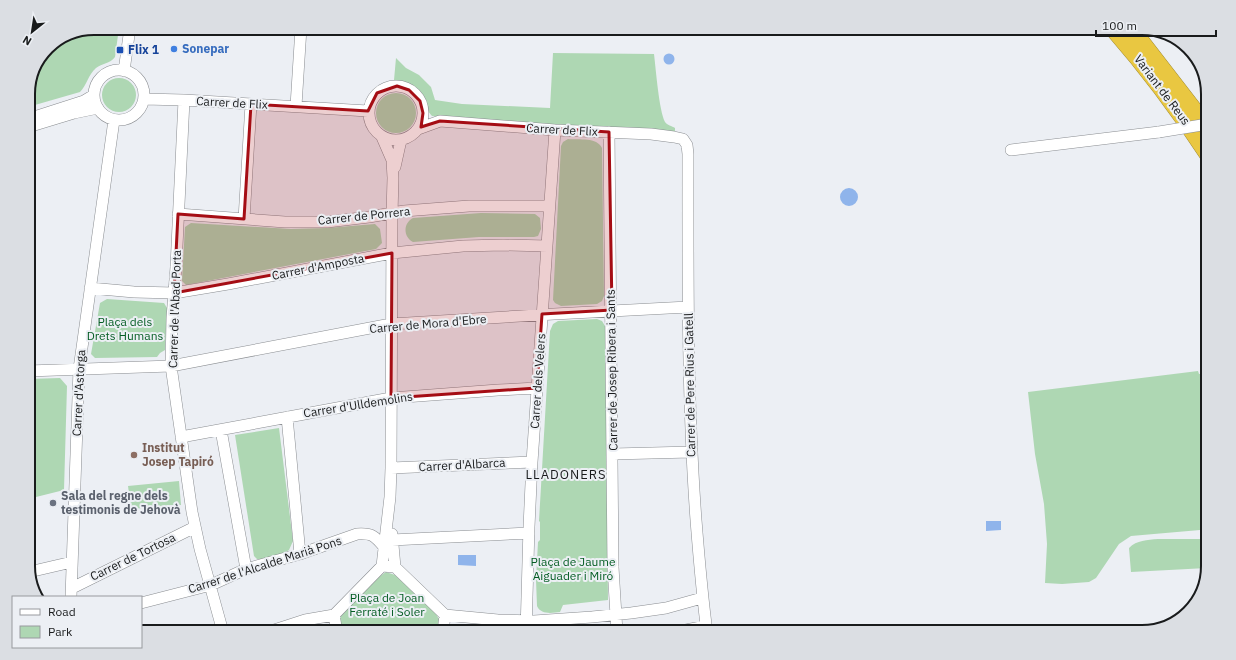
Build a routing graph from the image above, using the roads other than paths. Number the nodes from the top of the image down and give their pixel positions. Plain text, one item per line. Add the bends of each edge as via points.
1 (129, 35) edge
2 (300, 35) edge
3 (1118, 35) edge
4 (1135, 35) edge
5 (124, 71) junction
6 (94, 95) junction
7 (144, 99) junction
8 (184, 100) junction
9 (251, 104) junction
10 (296, 106) junction
11 (98, 108) junction
12 (368, 111) junction
13 (423, 113) junction
14 (35, 117) edge
15 (1201, 119) edge
16 (114, 120) junction
17 (440, 121) junction
18 (35, 125) edge
19 (1201, 125) edge
20 (418, 129) junction
21 (555, 130) junction
22 (609, 132) junction
23 (382, 137) junction
24 (683, 139) joint
25 (401, 140) junction
26 (1201, 144) edge
27 (1011, 150) dead end
28 (394, 178) junction
29 (549, 206) junction
30 (178, 214) junction
31 (392, 214) junction
32 (244, 219) junction
33 (547, 246) junction
34 (392, 253) junction
35 (90, 288) junction
36 (174, 293) junction
37 (688, 306) junction
38 (612, 310) junction
39 (542, 314) junction
40 (391, 324) junction
41 (171, 366) junction
42 (79, 369) junction
43 (35, 371) edge
44 (537, 388) junction
45 (391, 398) junction
46 (287, 417) junction
47 (221, 430) junction
48 (181, 437) junction
49 (691, 452) junction
50 (613, 454) junction
51 (532, 462) junction
52 (391, 468) junction
53 (195, 527) junction
54 (529, 533) junction
55 (388, 543) junction
56 (300, 554) junction
57 (72, 562) junction
58 (382, 566) junction
59 (395, 567) junction
60 (246, 569) junction
61 (35, 571) edge
62 (210, 585) junction
63 (71, 592) edge
64 (702, 598) junction
65 (142, 603) edge
66 (615, 614) junction
67 (334, 615) junction
68 (445, 616) junction
69 (526, 620) junction
70 (221, 625) edge
71 (290, 625) edge
72 (336, 625) edge
73 (444, 625) edge
74 (526, 625) edge
75 (616, 625) edge
76 (706, 625) edge

1 - 5 street
2 - 10 street
3 - 26 highway, Variant de Reus
4 - 15 highway, Variant de Reus
5 - 6 street via 114,71 102,77 96,84
5 - 7 street via 135,76 140,82 144,89
6 - 11 street
6 - 14 street via 84,101
7 - 8 street, Carrer de Flix
7 - 16 street via 134,116
8 - 9 street, Carrer de Flix
8 - 30 street, Carrer de l'Abad Porta
9 - 10 street, Carrer de Flix
9 - 32 street
10 - 12 street, Carrer de Flix
11 - 16 street via 105,116
11 - 18 street
12 - 13 street via 370,102 377,93 397,86 417,96
12 - 23 street via 372,128
13 - 17 street, Carrer de Flix
13 - 20 street
16 - 35 street, Carrer d'Astorga
17 - 20 street, Carrer de Flix
17 - 21 street, Carrer de Flix
19 - 27 street, bridge
20 - 25 street
21 - 22 street, Carrer de Flix
21 - 29 street, Carrer dels Velers
22 - 24 street, Carrer de Flix
22 - 38 street, Carrer de Josep Ribera i Sants
23 - 25 street via 388,140
23 - 28 street via 392,160
24 - 37 street, Carrer de Pere Rius i Gatell via 688,154
25 - 28 street
28 - 31 street
29 - 31 street, Carrer de Porrera via 469,206
29 - 33 street, Carrer dels Velers
30 - 32 street, Carrer de Porrera
30 - 36 street, Carrer de l'Abad Porta
31 - 32 street, Carrer de Porrera via 327,222
31 - 34 street
33 - 34 street, Carrer d'Amposta via 463,246
33 - 39 street, Carrer dels Velers
34 - 36 street, Carrer d'Amposta
34 - 40 street
35 - 36 street, Carrer d'Amposta
35 - 42 street, Carrer d'Astorga
36 - 41 street, Carrer de l'Abad Porta
37 - 38 street, Carrer de Mora d'Ebre
37 - 49 street, Carrer de Pere Rius i Gatell
38 - 39 street, Carrer de Mora d'Ebre
38 - 50 street, Carrer de Josep Ribera i Sants
39 - 40 street, Carrer de Mora d'Ebre
39 - 44 street, Carrer dels Velers
40 - 41 street, Carrer de Mora d'Ebre
40 - 45 street
41 - 42 street, Carrer de Mora d'Ebre
41 - 48 street, Carrer de l'Abad Porta
42 - 43 street, Carrer de Mora d'Ebre
42 - 57 street, Carrer d'Astorga
44 - 45 street, Carrer d'Ulldemolins
44 - 51 street, Carrer dels Velers
45 - 46 street, Carrer d'Ulldemolins
45 - 52 street
46 - 47 street, Carrer d'Ulldemolins
46 - 56 street
47 - 48 street, Carrer d'Ulldemolins
47 - 60 street
48 - 53 street, Carrer de l'Abad Porta
49 - 50 street
49 - 64 street, Carrer de Pere Rius i Gatell
50 - 66 street, Carrer de Josep Ribera i Sants
51 - 52 street, Carrer d'Albarca
51 - 54 street, Carrer dels Velers
52 - 55 street
53 - 62 street, Carrer de l'Abad Porta
53 - 63 street, Carrer de Tortosa
54 - 55 street
54 - 69 street, Carrer dels Velers
55 - 56 street, Carrer de l'Alcalde Marià Pons via 367,533 357,534
55 - 58 street
55 - 59 street
56 - 60 street, Carrer de l'Alcalde Marià Pons
57 - 61 street
57 - 63 street, Carrer d'Astorga
58 - 59 street
58 - 67 street
59 - 68 street
60 - 62 street, Carrer de l'Alcalde Marià Pons
62 - 65 street, Carrer de l'Alcalde Marià Pons
62 - 70 street, Carrer de l'Abad Porta
64 - 66 street via 666,608
64 - 76 street, Carrer de Pere Rius i Gatell
66 - 69 street
66 - 75 street, Carrer de Josep Ribera i Sants
67 - 71 street
67 - 72 street
68 - 69 street
68 - 73 street
69 - 74 street, Carrer dels Velers

